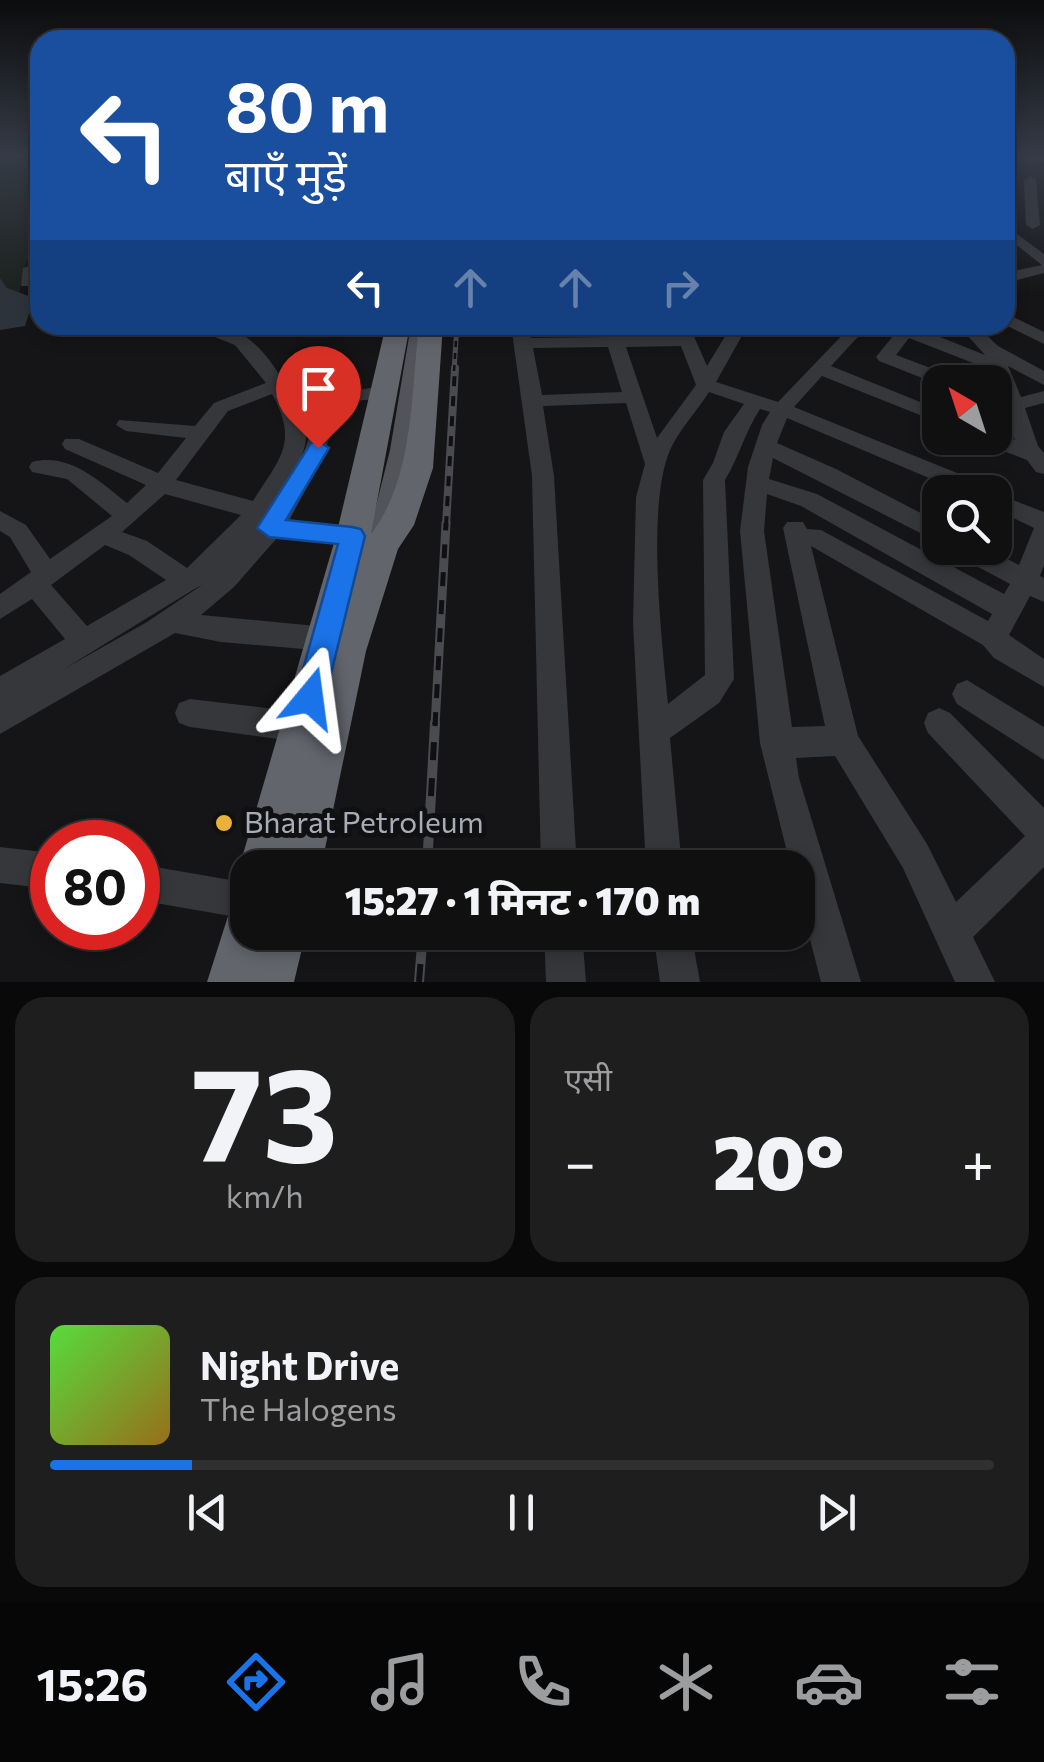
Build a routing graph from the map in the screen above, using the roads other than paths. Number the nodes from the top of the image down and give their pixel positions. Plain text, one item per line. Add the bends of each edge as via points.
1 (1015, 237) edge
2 (1044, 261) edge
3 (1044, 269) edge
4 (1027, 273) junction
5 (1015, 276) edge
6 (1044, 280) edge
7 (1015, 323) edge
8 (229, 335) edge
9 (396, 335) edge
10 (406, 335) edge
11 (420, 335) edge
12 (430, 335) edge
13 (521, 335) edge
14 (613, 335) edge
15 (685, 335) edge
16 (734, 335) edge
17 (850, 335) edge
18 (899, 335) edge
19 (925, 335) edge
20 (974, 335) edge
21 (1041, 335) edge
22 (994, 358) junction
23 (996, 365) edge
24 (819, 368) junction
25 (922, 371) edge
26 (1044, 379) edge
27 (706, 385) junction
28 (385, 392) junction
29 (283, 396) junction
30 (631, 397) junction
31 (1044, 397) edge
32 (326, 398) junction
33 (533, 400) junction
34 (757, 400) junction
35 (1012, 401) edge
36 (784, 409) junction
37 (922, 410) edge
38 (1012, 416) edge
39 (126, 425) dead end
40 (200, 433) junction
41 (72, 444) dead end
42 (765, 446) junction
43 (1012, 449) edge
44 (654, 461) junction
45 (1038, 461) edge
46 (40, 467) dead end
47 (944, 475) edge
48 (161, 484) junction
49 (757, 484) junction
50 (1012, 507) edge
51 (128, 516) junction
52 (264, 519) junction
53 (0, 520) edge
54 (1044, 522) edge
55 (922, 524) edge
56 (372, 530) junction
57 (1044, 532) edge
58 (104, 536) junction
59 (996, 565) edge
60 (39, 577) junction
61 (187, 581) junction
62 (1035, 586) edge
63 (0, 608) edge
64 (1009, 610) junction
65 (168, 620) junction
66 (993, 637) junction
67 (327, 639) junction
68 (83, 641) junction
69 (1044, 674) edge
70 (3, 684) edge
71 (967, 694) dead end
72 (190, 713) dead end
73 (0, 720) edge
74 (939, 722) dead end
75 (302, 726) junction
76 (656, 730) junction
77 (844, 741) junction
78 (776, 743) junction
79 (1044, 745) edge
80 (1044, 836) edge
81 (270, 850) edge
82 (299, 850) edge
83 (558, 850) edge
84 (663, 850) edge
85 (0, 865) edge
86 (30, 868) edge
87 (160, 886) edge
88 (230, 898) edge
89 (953, 930) junction
90 (243, 950) edge
91 (274, 950) edge
92 (564, 950) edge
93 (675, 950) edge
94 (234, 982) edge
95 (266, 982) edge
96 (566, 982) edge
97 (680, 982) edge
98 (841, 982) edge
99 (975, 982) edge

1 - 2 street
3 - 4 street
4 - 5 street
4 - 6 street
7 - 21 street
8 - 29 street
9 - 28 highway
10 - 56 main road
11 - 56 main road via 404,450
12 - 56 highway via 417,468 397,526
13 - 33 street
14 - 30 street
15 - 27 street
16 - 27 street
17 - 24 street
18 - 25 street via 885,357
19 - 22 street
20 - 22 street
22 - 23 street
22 - 26 street
24 - 36 street
24 - 37 street
27 - 34 street
27 - 44 street
28 - 32 street
28 - 56 highway via 354,513
29 - 32 street
29 - 40 street via 221,407
29 - 52 street via 297,422 297,439
30 - 33 street
30 - 44 street
31 - 35 street
32 - 52 street via 318,448
33 - 83 street via 543,476
34 - 36 street
34 - 76 street via 734,432 714,480 720,680
36 - 42 street
36 - 47 street
38 - 45 street
39 - 40 street
40 - 48 street
41 - 48 street
42 - 49 street
42 - 55 street
43 - 45 street
44 - 76 street via 647,497 647,623
46 - 51 street via 73,472
48 - 51 street
48 - 52 street
49 - 64 street via 809,500
49 - 78 street via 752,531
50 - 54 street
51 - 58 street
52 - 56 street
52 - 61 street
52 - 65 street via 206,596
53 - 60 street via 18,531
56 - 67 highway
56 - 82 highway
57 - 62 street
58 - 60 street
58 - 61 street via 138,548
59 - 62 street
60 - 63 street
60 - 68 street
61 - 68 street
62 - 64 street
64 - 66 street
65 - 67 street
65 - 73 street
66 - 69 street
66 - 77 street via 804,532 822,658
67 - 75 highway
68 - 70 street
71 - 79 street
72 - 75 street
74 - 80 street
75 - 81 highway
76 - 84 street
77 - 78 street
77 - 89 street
78 - 98 street
80 - 89 street via 1016,873
85 - 86 street
87 - 88 street
89 - 99 street
90 - 94 highway
91 - 95 highway
92 - 96 street
93 - 97 street

